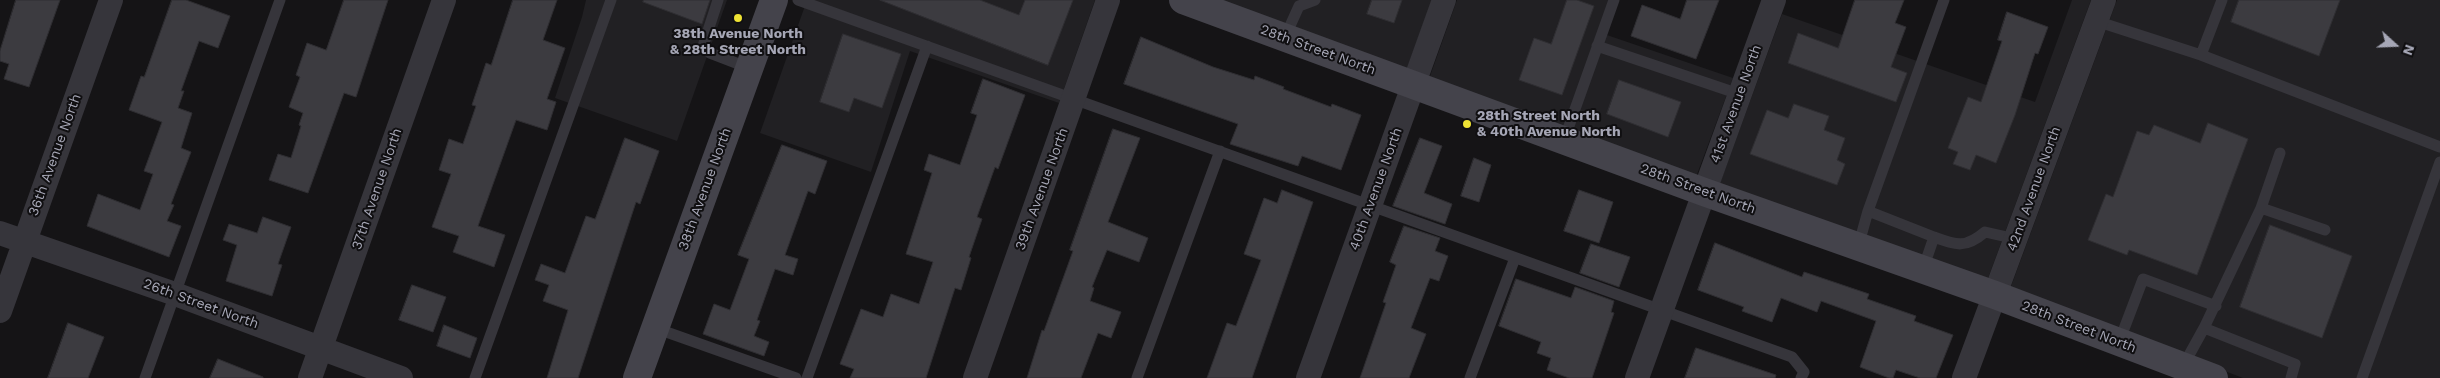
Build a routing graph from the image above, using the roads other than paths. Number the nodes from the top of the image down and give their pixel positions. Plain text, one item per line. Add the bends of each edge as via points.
1 (111, 0) edge
2 (280, 0) edge
3 (444, 0) edge
4 (611, 0) edge
5 (718, 0) edge
6 (774, 0) edge
7 (798, 0) edge
8 (1108, 0) edge
9 (1183, 0) edge
10 (1315, 0) edge
11 (1444, 0) edge
12 (1614, 0) edge
13 (1774, 0) edge
14 (1944, 0) edge
15 (2222, 0) edge
16 (2100, 10) edge
17 (1285, 37) junction
18 (927, 46) junction
19 (1598, 46) junction
20 (2201, 55) junction
21 (749, 68) junction
22 (1414, 85) junction
23 (1739, 94) junction
24 (1074, 99) junction
25 (1564, 140) junction
26 (2440, 147) edge
27 (1220, 151) junction
28 (2280, 153) dead end
29 (2440, 162) edge
30 (1704, 192) junction
31 (1370, 206) junction
32 (2261, 208) junction
33 (1868, 211) junction
34 (2325, 230) dead end
35 (0, 233) edge
36 (1934, 237) junction
37 (2016, 239) junction
38 (25, 242) junction
39 (1858, 247) junction
40 (1516, 258) junction
41 (1923, 270) junction
42 (175, 294) junction
43 (1995, 295) junction
44 (2216, 306) junction
45 (0, 311) edge
46 (1661, 311) junction
47 (655, 328) junction
48 (2204, 328) junction
49 (2119, 342) junction
50 (321, 349) junction
51 (2183, 366) junction
52 (145, 378) edge
53 (310, 378) edge
54 (401, 378) edge
55 (475, 378) edge
56 (637, 378) edge
57 (796, 378) edge
58 (807, 378) edge
59 (975, 378) edge
60 (1137, 378) edge
61 (1308, 378) edge
62 (1470, 378) edge
63 (1637, 378) edge
64 (1801, 378) edge
65 (1964, 378) edge
66 (2214, 378) edge
67 (2291, 378) edge
68 (2362, 378) edge

1 - 38 street, 36th Avenue North
2 - 42 lane
3 - 50 street, 37th Avenue North
4 - 55 lane
5 - 21 lane via 703,46 710,53
6 - 21 street, 38th Avenue North
7 - 18 lane
8 - 24 street, 39th Avenue North
9 - 17 street, 28th Street North
10 - 17 lane via 1299,6
11 - 22 street, 40th Avenue North
12 - 19 lane
13 - 23 street, 41st Avenue North
14 - 33 lane
15 - 20 lane
16 - 20 lane
16 - 37 street, 42nd Avenue North
17 - 22 street, 28th Street North
18 - 24 lane
18 - 58 lane
19 - 23 lane
19 - 25 lane
20 - 26 lane
21 - 47 street, 38th Avenue North
22 - 25 street, 28th Street North
22 - 31 street, 40th Avenue North
23 - 30 street, 41st Avenue North
24 - 27 lane
24 - 59 street, 39th Avenue North
25 - 30 street, 28th Street North
27 - 31 lane
27 - 60 lane
28 - 32 lane
29 - 68 lane
30 - 39 street, 28th Street North
30 - 46 street, 41st Avenue North
31 - 40 lane
31 - 61 street, 40th Avenue North
32 - 34 lane
32 - 44 lane
33 - 36 lane
33 - 39 lane
35 - 38 street, 26th Street North
36 - 37 lane via 1956,245 1973,242 1985,232
36 - 41 lane
37 - 43 street, 42nd Avenue North
38 - 42 street, 26th Street North
38 - 45 street, 36th Avenue North
39 - 41 street, 28th Street North
40 - 46 lane
40 - 62 lane
41 - 43 street, 28th Street North
42 - 50 street, 26th Street North
42 - 52 lane
43 - 49 street, 28th Street North
43 - 65 street, 42nd Avenue North
44 - 48 lane
44 - 49 lane via 2143,279
46 - 63 street, 41st Avenue North
46 - 64 lane via 1792,357 1804,372
47 - 56 street, 38th Avenue North
47 - 57 lane
48 - 51 lane
48 - 67 lane via 2296,364
49 - 51 street, 28th Street North
50 - 53 street, 37th Avenue North
50 - 54 street, 26th Street North
51 - 66 street, 28th Street North

